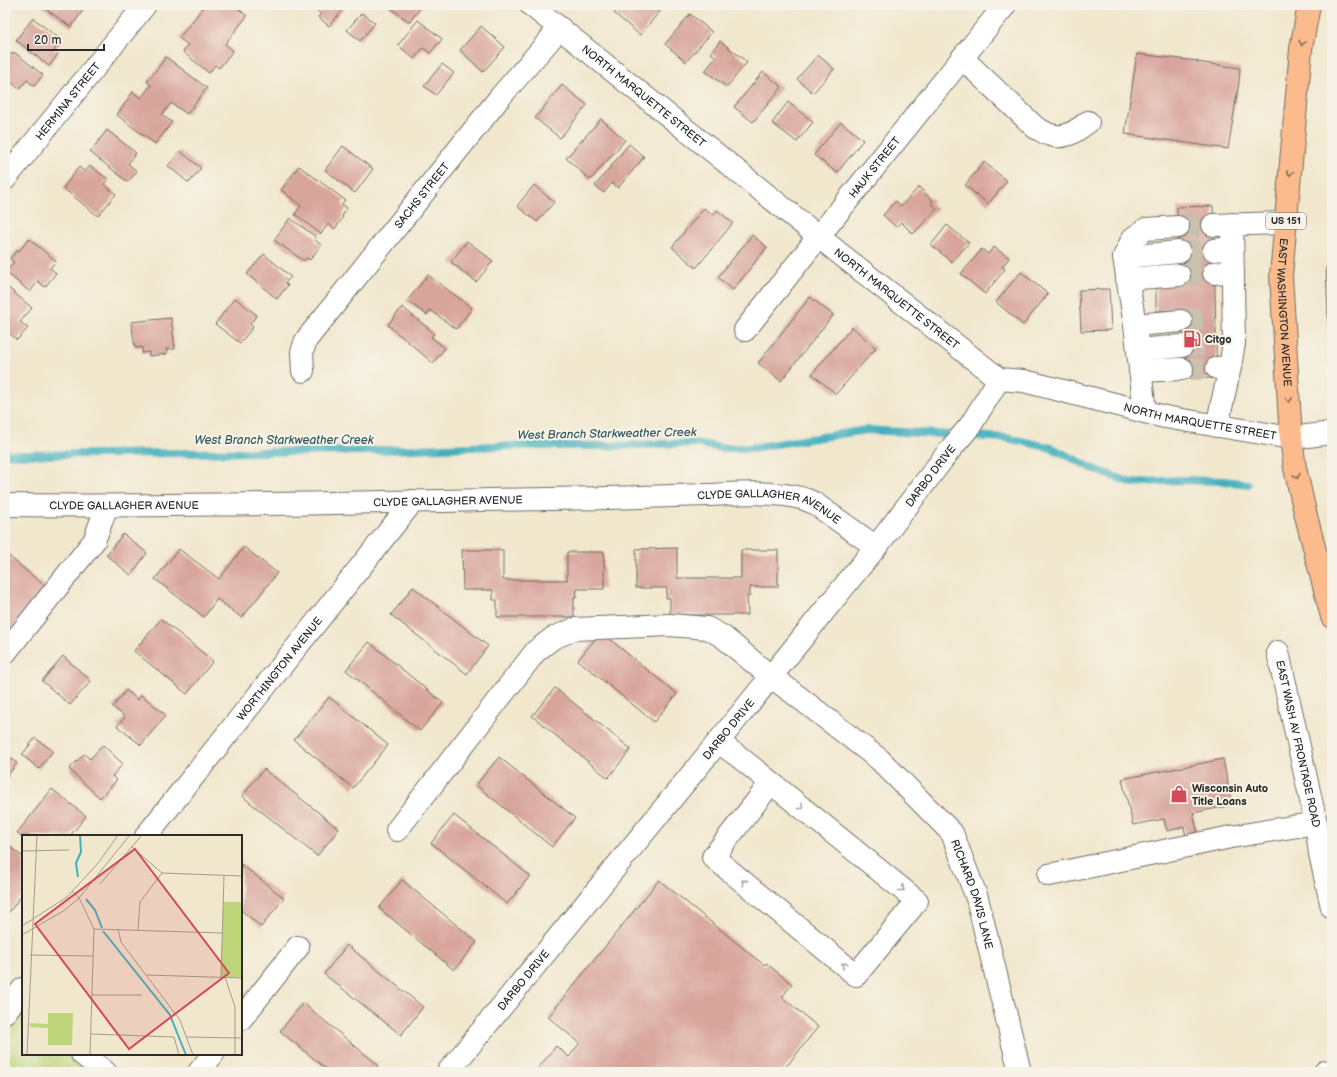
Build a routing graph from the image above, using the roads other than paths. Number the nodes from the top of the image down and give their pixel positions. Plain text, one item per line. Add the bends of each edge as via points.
1 (145, 5) edge
2 (531, 5) edge
3 (1006, 5) edge
4 (1309, 5) edge
5 (560, 28) junction
6 (962, 58) junction
7 (1088, 122) dead end
8 (5, 179) edge
9 (1286, 223) junction
10 (1178, 227) tunnel mouth
11 (819, 236) junction
12 (1179, 252) tunnel mouth
13 (1124, 257) junction
14 (1179, 275) tunnel mouth
15 (1127, 279) junction
16 (1181, 321) tunnel mouth
17 (1135, 325) junction
18 (745, 330) dead end
19 (1182, 346) tunnel mouth
20 (1139, 361) junction
21 (1182, 369) tunnel mouth
22 (303, 371) dead end
23 (999, 379) junction
24 (1145, 412) junction
25 (1217, 426) junction
26 (1332, 433) edge
27 (1291, 438) junction
28 (413, 501) junction
29 (5, 505) edge
30 (107, 506) junction
31 (876, 546) junction
32 (1332, 617) edge
33 (1278, 652) dead end
34 (5, 653) edge
35 (770, 676) junction
36 (718, 742) junction
37 (771, 783) junction
38 (1316, 823) junction
39 (397, 830) dead end
40 (147, 835) edge
41 (1049, 875) dead end
42 (1332, 907) edge
43 (298, 947) dead end
44 (242, 1018) edge
45 (83, 1055) edge
46 (212, 1055) edge
47 (1332, 1071) edge
48 (105, 1072) edge
49 (199, 1072) edge
50 (448, 1072) edge
51 (1020, 1072) edge
52 (1325, 1072) edge

1 - 8 street, HERMINA STREET
2 - 5 street, NORTH MARQUETTE STREET
3 - 6 street, HAUK STREET
4 -> 9 main road, EAST WASHINGTON AVENUE / US 151 via 1301,49
5 - 11 street, NORTH MARQUETTE STREET
5 - 22 street, SACHS STREET via 501,96 306,340 302,352
6 - 7 street via 1036,128 1051,136 1064,136 1076,132
6 - 11 street, HAUK STREET
9 - 25 street via 1223,225 1225,343
9 -> 27 main road, EAST WASHINGTON AVENUE / US 151 via 1281,276
10 - 13 street via 1146,229 1133,238
11 - 18 street, HAUK STREET
11 - 23 street, NORTH MARQUETTE STREET
12 - 13 street
13 - 15 street
14 - 15 street
15 - 17 street
16 - 17 street
17 - 20 street
19 - 20 street
20 - 21 street
20 - 24 street
23 - 24 street, NORTH MARQUETTE STREET via 1024,381
23 - 31 street, DARBO DRIVE via 970,426
24 - 25 street, NORTH MARQUETTE STREET
25 - 27 street, NORTH MARQUETTE STREET
26 - 27 street, NORTH MARQUETTE STREET
27 -> 32 main road, EAST WASHINGTON AVENUE / US 151 via 1305,512
28 - 30 street, CLYDE GALLAGHER AVENUE
28 - 31 street, CLYDE GALLAGHER AVENUE via 774,495 801,498 814,503
28 - 40 street, WORTHINGTON AVENUE
29 - 30 street, CLYDE GALLAGHER AVENUE
30 - 34 street via 94,541
31 - 35 street, DARBO DRIVE
33 - 38 street, EAST WASH AV FRONTAGE ROAD
35 - 36 street, DARBO DRIVE
35 - 39 street, RICHARD DAVIS LANE via 722,636 706,628 669,625 575,629 554,638 536,651
35 - 51 street, RICHARD DAVIS LANE via 880,760 952,833 977,898
36 - 37 street
36 - 50 street, DARBO DRIVE
37 -> 37 street via 917,901 856,975 714,856
38 - 41 street via 1231,837
38 - 42 street, EAST WASH AV FRONTAGE ROAD
43 - 44 street
45 - 48 street
46 - 49 street
47 - 52 street

